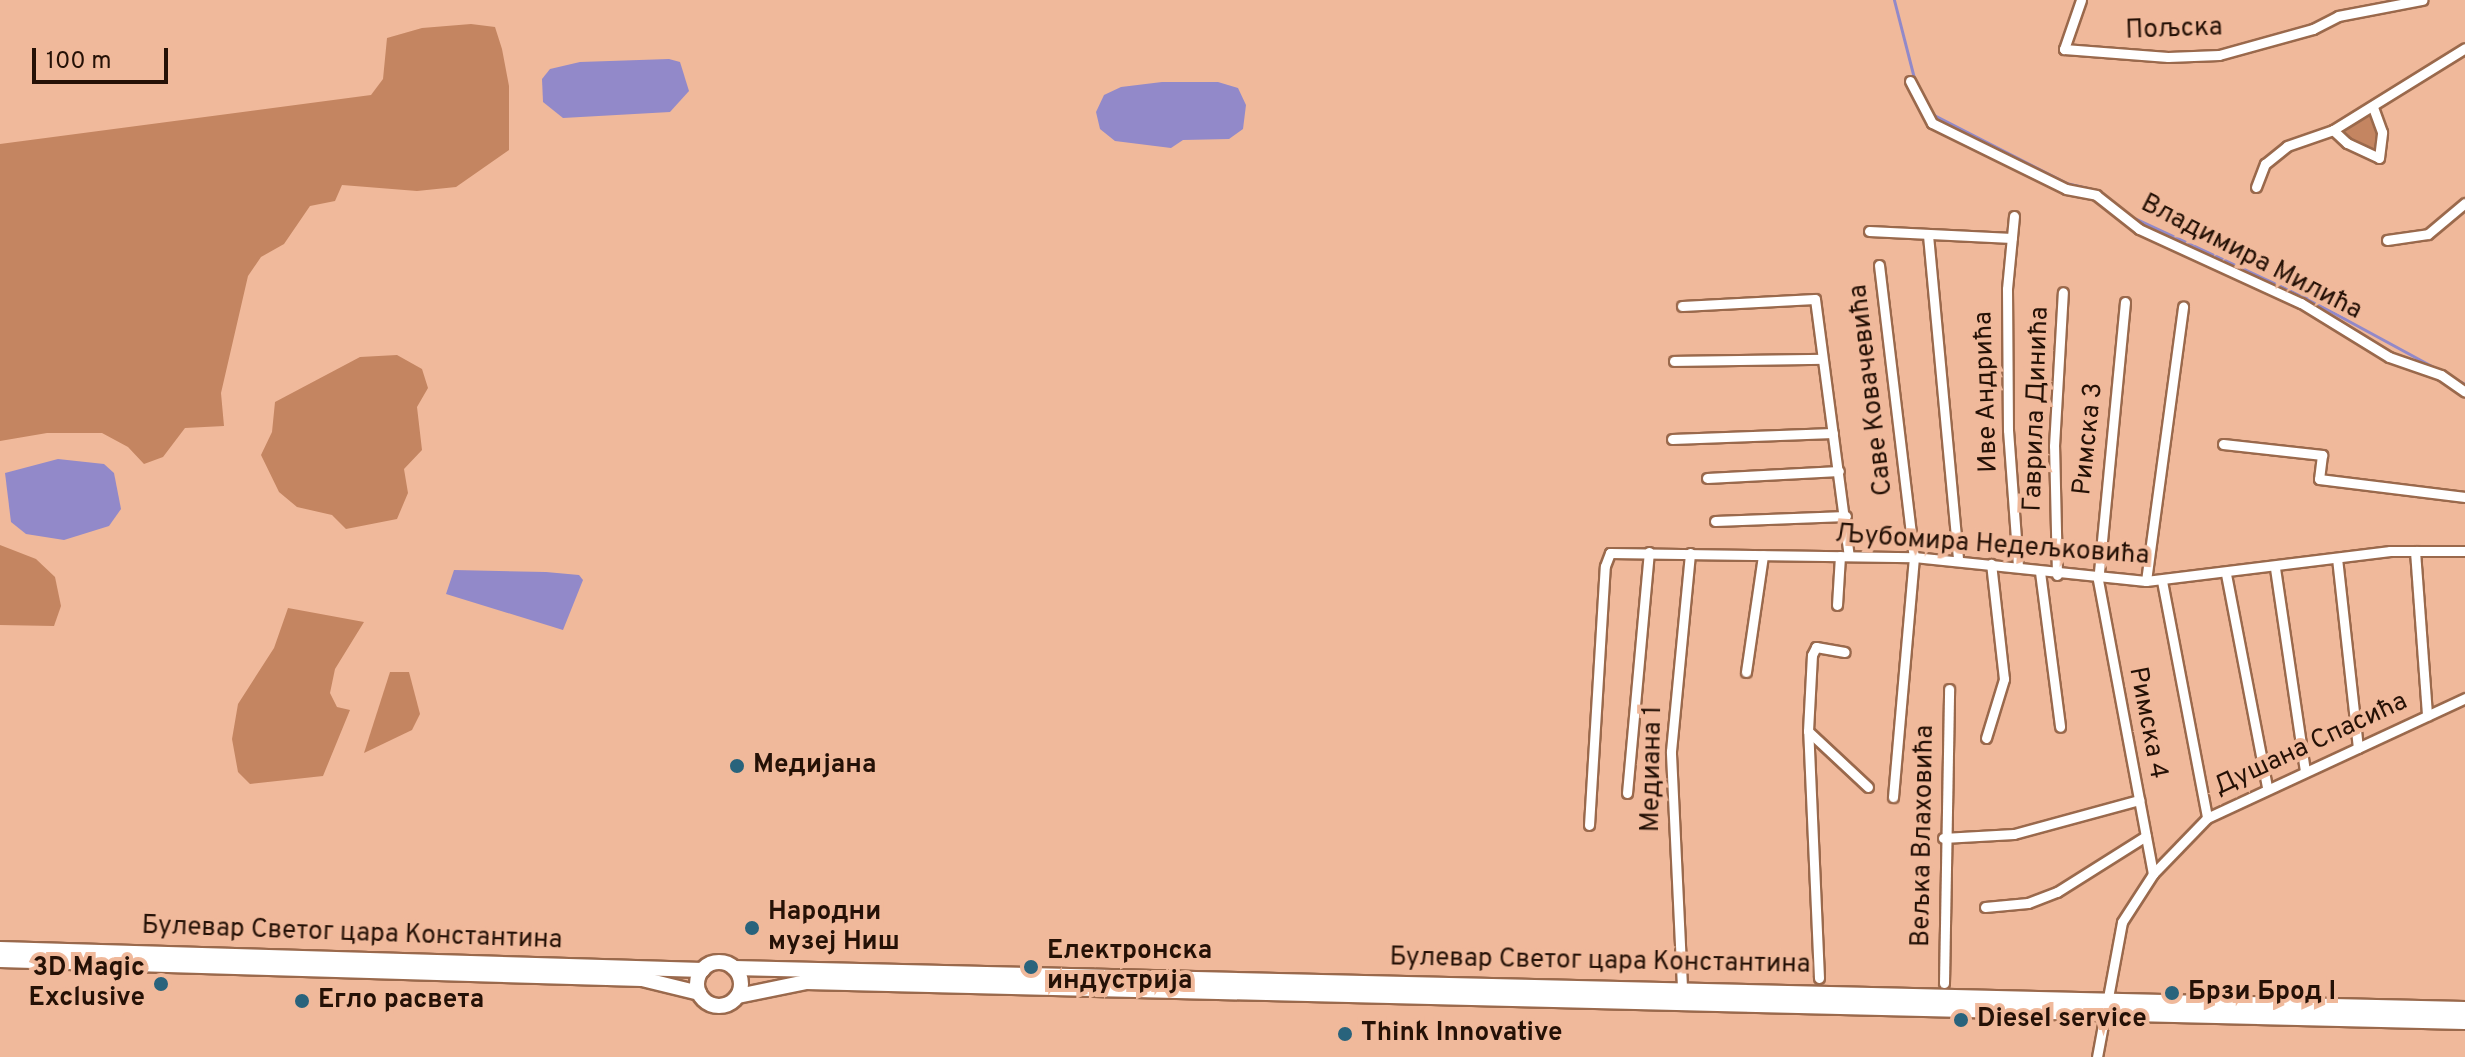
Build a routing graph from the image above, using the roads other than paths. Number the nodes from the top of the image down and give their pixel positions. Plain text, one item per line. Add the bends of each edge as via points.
1 (2081, 0) edge
2 (2422, 0) edge
3 (2465, 48) edge
4 (1910, 81) dead end
5 (2373, 107) junction
6 (2333, 130) junction
7 (2256, 187) dead end
8 (2465, 203) edge
9 (2014, 216) dead end
10 (1869, 231) dead end
11 (1928, 235) junction
12 (2012, 238) junction
13 (2387, 240) dead end
14 (1879, 265) dead end
15 (2063, 292) dead end
16 (2125, 302) dead end
17 (1682, 306) dead end
18 (2183, 306) dead end
19 (1822, 359) junction
20 (1674, 361) dead end
21 (2465, 392) edge
22 (1833, 433) junction
23 (1672, 439) dead end
24 (2223, 444) dead end
25 (1839, 471) junction
26 (1707, 478) dead end
27 (2465, 497) edge
28 (1846, 516) junction
29 (1715, 521) dead end
30 (2415, 551) junction
31 (2465, 551) edge
32 (1649, 552) junction
33 (1690, 553) junction
34 (1763, 555) junction
35 (1845, 556) junction
36 (1914, 557) junction
37 (2337, 558) junction
38 (1958, 560) junction
39 (1991, 564) junction
40 (2018, 567) junction
41 (2275, 568) junction
42 (2040, 572) junction
43 (2226, 574) junction
44 (2057, 575) junction
45 (2098, 580) junction
46 (2146, 581) junction
47 (2162, 581) junction
48 (1837, 605) dead end
49 (1845, 652) dead end
50 (1746, 672) dead end
51 (1949, 689) dead end
52 (2465, 698) edge
53 (2427, 716) junction
54 (2060, 727) dead end
55 (1808, 731) junction
56 (1986, 738) dead end
57 (2358, 748) junction
58 (2305, 771) junction
59 (2267, 786) junction
60 (1868, 787) dead end
61 (1627, 793) dead end
62 (1893, 797) dead end
63 (2139, 800) junction
64 (2207, 818) junction
65 (1589, 825) dead end
66 (2146, 836) junction
67 (1943, 838) junction
68 (2153, 874) junction
69 (1985, 907) dead end
70 (0, 949) edge
71 (0, 960) edge
72 (734, 968) junction
73 (703, 970) junction
74 (1819, 978) dead end
75 (1944, 983) dead end
76 (1682, 987) junction
77 (699, 993) junction
78 (738, 996) junction
79 (2104, 1004) junction
80 (2465, 1009) edge
81 (2465, 1022) edge
82 (2097, 1057) edge

1 - 2 street, Пољска via 2064,49 2122,56 2219,55 2313,29 2338,16
3 - 5 street
4 - 21 street, Владимира Милића via 1932,123 2066,189 2096,195 2139,229 2301,303 2389,357 2441,375
5 - 6 street
5 - 6 street via 2382,132 2379,158
6 - 7 street via 2280,151 2262,169
8 - 13 street via 2428,234
9 - 12 street, Иве Андрића
10 - 11 street
11 - 12 street
11 - 38 street
12 - 40 street, Иве Андрића via 2008,430
14 - 36 street, Саве Ковачевића
15 - 44 street, Гаврила Динића via 2054,460
16 - 45 street, Римска 3
17 - 19 street via 1815,299
18 - 46 street
19 - 20 street
19 - 22 street
22 - 23 street
22 - 25 street
24 - 27 street via 2322,455 2319,479
25 - 26 street
25 - 28 street
28 - 29 street
28 - 35 street
30 - 31 street, Љубомира Недељковића
30 - 37 street, Љубомира Недељковића
30 - 53 street
32 - 33 street, Љубомира Недељковића
32 - 61 street
32 - 65 street, Љубомира Недељковића via 1610,553 1603,581
33 - 34 street, Љубомира Недељковића
33 - 76 street, Медиана 1 via 1671,751
34 - 35 street, Љубомира Недељковића
34 - 50 street
35 - 36 street, Љубомира Недељковића
35 - 48 street
36 - 38 street, Љубомира Недељковића
36 - 62 street, Саве Ковачевића
37 - 41 street, Љубомира Недељковића
37 - 57 street
38 - 39 street, Љубомира Недељковића
39 - 40 street, Љубомира Недељковића
39 - 56 street via 2004,679
40 - 42 street, Љубомира Недељковића
41 - 43 street, Љубомира Недељковића
41 - 58 street
42 - 44 street, Љубомира Недељковића
42 - 54 street
43 - 47 street, Љубомира Недељковића
43 - 59 street
44 - 45 street, Љубомира Недељковића
45 - 46 street, Љубомира Недељковића
45 - 63 street, Римска 4
46 - 47 street, Љубомира Недељковића
47 - 64 street
49 - 55 street via 1813,649
51 - 67 street, Вељка Влаховића
52 - 53 street, Душана Спасића
53 - 57 street, Душана Спасића
55 - 60 street
55 - 74 street
57 - 58 street, Душана Спасића
58 - 59 street, Душана Спасића
59 - 64 street, Душана Спасића
63 - 66 street, Римска 4
63 - 67 street via 2014,834
64 - 68 street, Душана Спасића
66 - 68 street, Римска 4
66 - 69 street via 2057,892 2028,903
67 - 75 street, Вељка Влаховића
68 - 79 street, Душана Спасића via 2122,922
70 - 73 main road, Булевар Светог цара Константина
71 - 77 main road, Булевар Светог цара Константина via 642,979
72 - 73 main road via 717,963
72 - 76 main road, Булевар Светог цара Константина
72 - 78 main road via 741,984
73 - 77 main road
76 - 79 main road, Булевар Светог цара Константина
77 - 78 main road via 716,1006
78 - 79 main road, Булевар Светог цара Константина via 806,982
79 - 80 main road, Булевар Светог цара Константина
79 - 81 main road, Булевар Светог цара Константина
79 - 82 street, Душана Спасића

